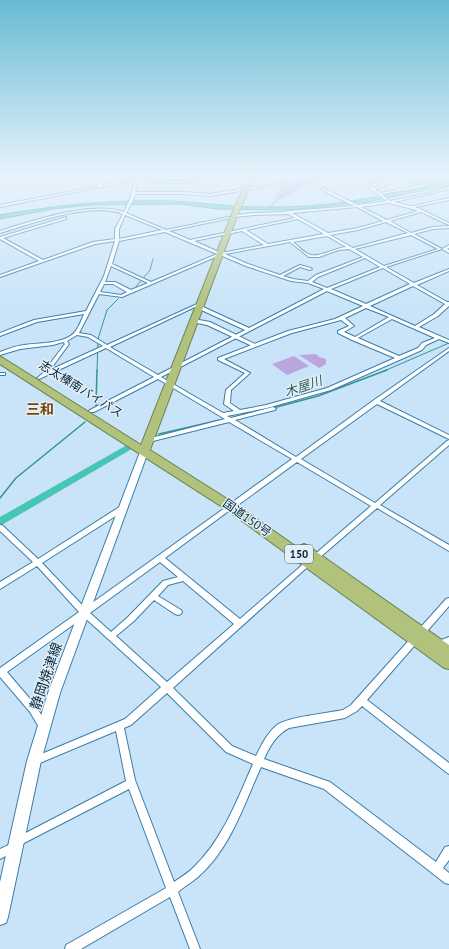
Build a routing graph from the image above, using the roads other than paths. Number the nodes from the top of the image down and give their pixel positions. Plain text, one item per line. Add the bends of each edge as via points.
1 (39, 220) edge
2 (58, 220) edge
3 (122, 220) edge
4 (141, 220) edge
5 (218, 220) edge
6 (233, 220) edge
7 (288, 220) edge
8 (302, 220) edge
9 (383, 220) edge
10 (391, 220) edge
11 (440, 220) edge
12 (386, 222) junction
13 (449, 225) edge
14 (243, 230) junction
15 (166, 231) junction
16 (0, 232) edge
17 (228, 233) junction
18 (328, 235) junction
19 (412, 235) junction
20 (0, 238) edge
21 (117, 240) junction
22 (191, 241) junction
23 (290, 241) junction
24 (267, 245) junction
25 (449, 246) edge
26 (351, 249) junction
27 (443, 249) junction
28 (449, 252) edge
29 (220, 254) junction
30 (365, 257) junction
31 (42, 261) junction
32 (109, 264) junction
33 (383, 267) junction
34 (310, 269) dead end
35 (449, 270) edge
36 (0, 276) edge
37 (280, 276) junction
38 (309, 282) junction
39 (102, 283) junction
40 (151, 283) junction
41 (414, 285) junction
42 (327, 289) junction
43 (131, 292) junction
44 (97, 294) junction
45 (448, 304) edge
46 (365, 305) junction
47 (200, 306) junction
48 (87, 312) junction
49 (342, 318) junction
50 (391, 318) junction
51 (194, 321) junction
52 (416, 328) junction
53 (248, 329) junction
54 (76, 334) junction
55 (0, 335) edge
56 (236, 336) junction
57 (438, 338) junction
58 (354, 339) junction
59 (65, 341) junction
60 (447, 342) edge
61 (107, 346) junction
62 (254, 346) junction
63 (449, 349) edge
64 (0, 354) edge
65 (399, 358) junction
66 (0, 360) edge
67 (178, 366) junction
68 (41, 377) junction
69 (158, 377) junction
70 (170, 384) junction
71 (376, 401) junction
72 (273, 410) dead end
73 (92, 411) junction
74 (238, 411) junction
75 (223, 415) junction
76 (232, 421) junction
77 (449, 437) edge
78 (449, 442) edge
79 (147, 446) junction
80 (297, 459) junction
81 (234, 505) junction
82 (376, 505) junction
83 (123, 508) junction
84 (0, 527) edge
85 (449, 548) edge
86 (160, 558) junction
87 (313, 560) junction
88 (37, 562) junction
89 (185, 578) junction
90 (0, 586) edge
91 (153, 596) junction
92 (449, 601) edge
93 (84, 612) junction
94 (178, 612) dead end
95 (240, 624) junction
96 (111, 636) junction
97 (418, 636) junction
98 (446, 647) edge
99 (449, 663) edge
100 (1, 672) edge
101 (168, 688) junction
102 (361, 700) junction
103 (119, 727) junction
104 (44, 728) junction
105 (34, 761) junction
106 (260, 762) junction
107 (449, 769) edge
108 (131, 783) junction
109 (16, 844) junction
110 (449, 851) edge
111 (0, 854) edge
112 (437, 869) junction
113 (449, 879) edge
114 (172, 890) junction
115 (0, 917) edge
116 (70, 949) edge
117 (195, 949) edge

1 - 16 street
2 - 20 street
3 - 21 street via 117,229
4 - 15 street
5 - 15 street
6 - 17 highway
7 - 14 street
8 - 18 street
9 - 12 street
10 - 12 street
11 - 13 street
12 - 18 street
12 - 19 street
13 - 19 street
14 - 17 street
14 - 24 street
15 - 21 street
15 - 22 street
17 - 22 street
17 - 29 highway
18 - 23 street
18 - 26 street
19 - 26 street
19 - 27 street
20 - 31 street
21 - 31 street via 94,243
21 - 32 street
22 - 29 street
23 - 24 street
23 - 26 street via 309,256 318,256 340,248
24 - 29 street
25 - 27 street
26 - 30 street
27 - 28 street
27 - 33 street
29 - 37 street
29 - 40 street
29 - 47 highway
30 - 33 street
30 - 38 street via 316,276
31 - 36 street
32 - 39 street
32 - 40 street
33 - 41 street
33 - 42 street
34 - 37 street via 300,266
35 - 41 street
37 - 38 street
38 - 42 street
39 - 43 street via 114,283
39 - 44 street
40 - 43 street
41 - 45 street
41 - 46 street
42 - 46 street
42 - 53 street
43 - 44 street via 117,296
44 - 48 street
45 - 52 street
46 - 49 street
46 - 50 street
47 - 51 highway
47 - 53 street
47 - 61 street via 197,305
48 - 54 street
48 - 55 street via 36,321
49 - 58 street via 352,326 340,332
49 - 62 street via 290,332
50 - 52 street
50 - 58 street
51 - 56 street via 208,323
51 - 67 highway
52 - 57 street
53 - 56 street
54 - 59 street
54 - 61 street via 90,336
56 - 62 street
56 - 67 street
57 - 60 street
57 - 65 street
58 - 65 street
59 - 64 street via 16,348
59 - 68 street via 67,344
61 - 68 street
61 - 69 street
62 - 74 street via 220,359 248,373 229,390 226,404
63 - 71 street
64 - 68 highway, 志太榛南バイパス / 150
65 - 74 street via 329,389
66 - 79 highway, 志太榛南バイパス / 150
67 - 69 street
67 - 70 highway
68 - 73 highway, 志太榛南バイパス / 150
69 - 70 street
69 - 73 street
70 - 75 street
70 - 79 highway
71 - 77 street
71 - 80 street
72 - 76 street
73 - 79 highway, 志太榛南バイパス / 150
74 - 75 street
75 - 76 street
76 - 79 street
76 - 80 street
78 - 82 street
79 - 81 highway, 国道150号 / 150
79 - 83 main road, 静岡焼津線
80 - 81 street
80 - 82 street
81 - 86 street
81 - 87 highway, 国道150号 / 150
82 - 85 street
82 - 87 street
83 - 88 street
83 - 93 main road, 静岡焼津線
84 - 88 street
86 - 89 street
86 - 93 street
87 - 95 street
87 - 97 highway, 国道150号 / 150
88 - 90 street
88 - 93 street
89 - 91 street via 166,583
89 - 95 street
91 - 94 street
91 - 96 street via 132,619
92 - 97 street
93 - 96 street
93 - 100 street
93 - 104 main road, 静岡焼津線
95 - 101 street
96 - 101 street
97 - 98 highway, 国道150号 / 150
97 - 99 highway, 国道150号 / 150
97 - 102 street
100 - 104 street via 33,709
101 - 103 street
101 - 106 street via 229,748
102 - 106 street via 345,714 288,724 280,728 266,745
102 - 107 street
103 - 105 street
103 - 108 street
104 - 105 main road, 静岡焼津線
105 - 109 main road, 静岡焼津線
106 - 112 street via 326,785
106 - 114 street via 227,832 213,853 197,871
108 - 109 street
108 - 114 street
109 - 111 street
109 - 115 main road, 静岡焼津線
110 - 112 street
112 - 113 street
114 - 116 street
114 - 117 street

